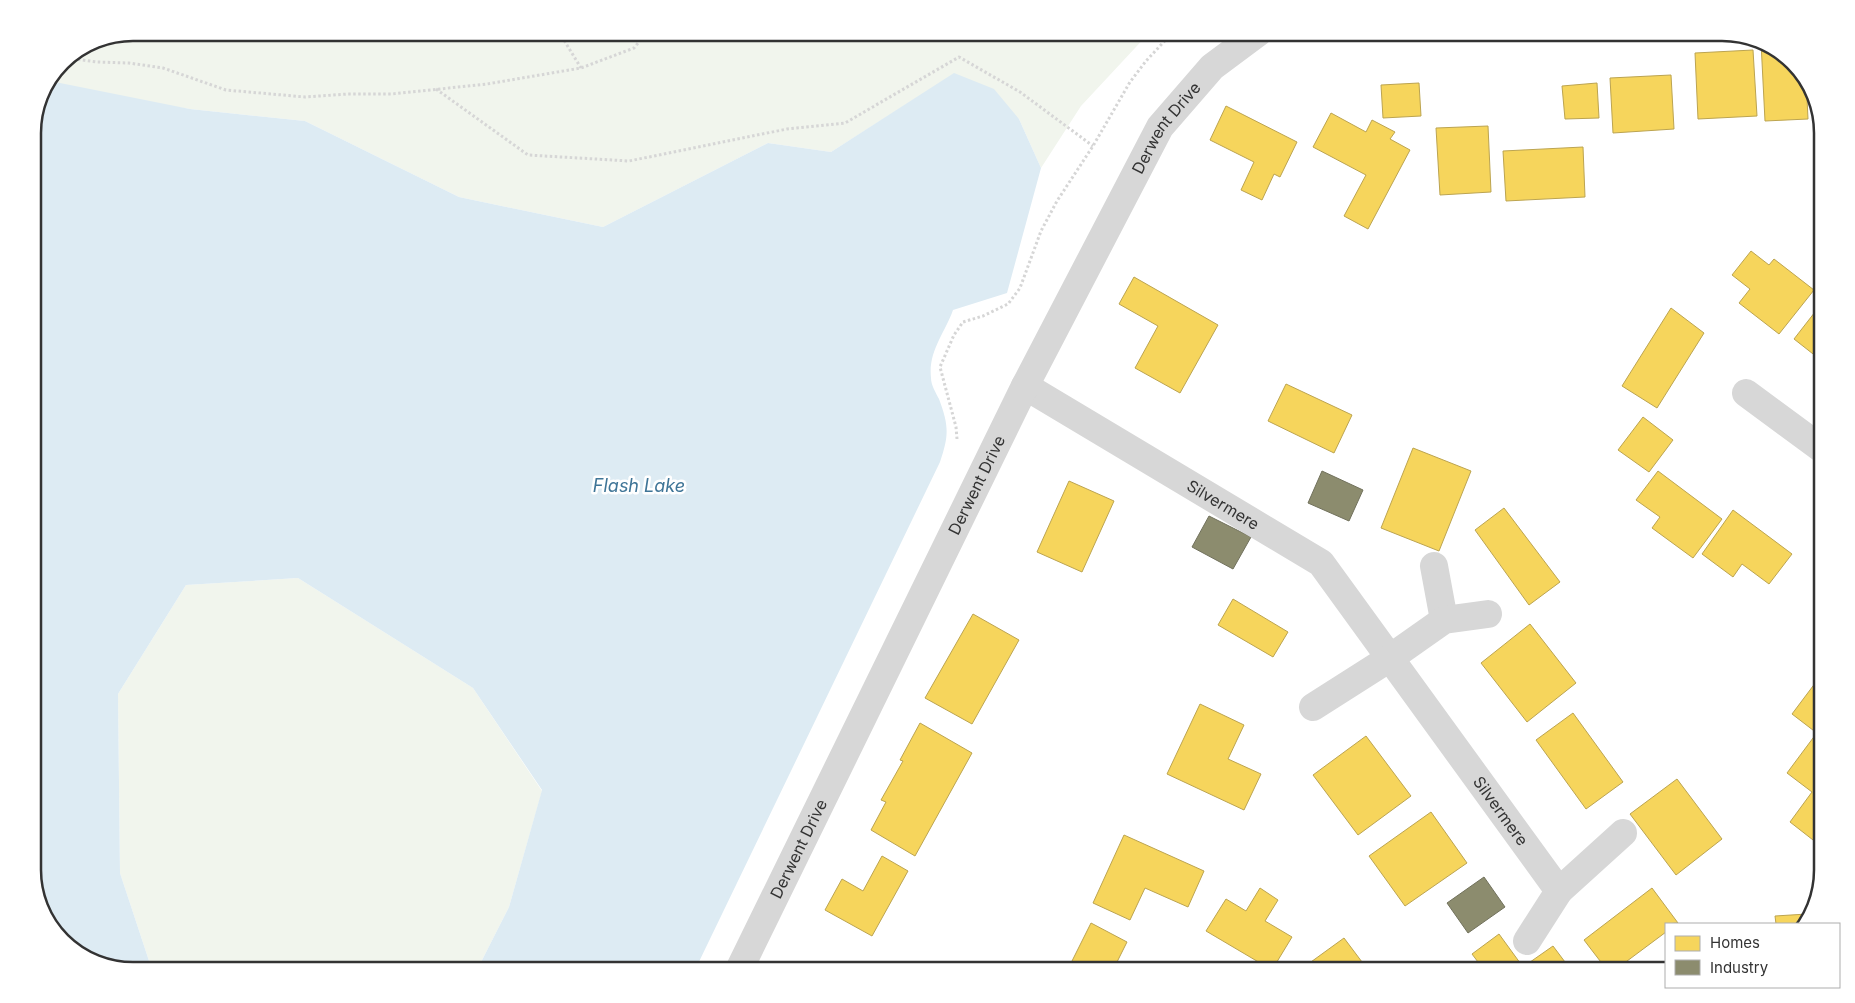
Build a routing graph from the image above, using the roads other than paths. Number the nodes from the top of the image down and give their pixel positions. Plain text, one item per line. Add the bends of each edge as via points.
1 (1247, 41) edge
2 (1025, 386) junction
3 (1746, 393) dead end
4 (1814, 443) edge
5 (1434, 566) dead end
6 (1488, 614) dead end
7 (1444, 620) junction
8 (1390, 658) junction
9 (1313, 707) dead end
10 (1623, 833) dead end
11 (1559, 891) junction
12 (1527, 941) dead end
13 (743, 962) edge

1 - 2 street, Derwent Drive via 1212,67 1160,127
2 - 8 street, Silvermere via 1321,563
2 - 13 street, Derwent Drive
3 - 4 street
5 - 7 street
6 - 7 street
7 - 8 street
8 - 9 street
8 - 11 street, Silvermere
10 - 11 street
11 - 12 street

